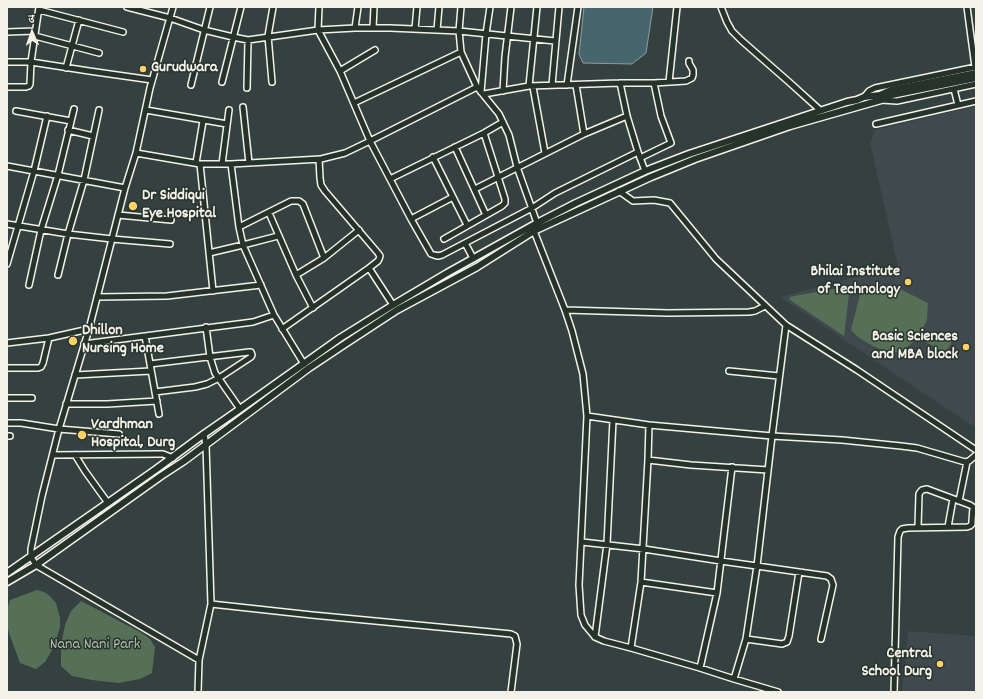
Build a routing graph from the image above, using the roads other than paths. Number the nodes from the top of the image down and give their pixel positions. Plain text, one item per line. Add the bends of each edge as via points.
1 (127, 7) edge
2 (173, 7) edge
3 (210, 7) edge
4 (241, 7) edge
5 (273, 7) edge
6 (318, 7) edge
7 (358, 7) edge
8 (374, 7) edge
9 (417, 7) edge
10 (439, 7) edge
11 (461, 7) edge
12 (490, 7) edge
13 (511, 7) edge
14 (537, 7) edge
15 (558, 7) edge
16 (578, 7) edge
17 (677, 7) edge
18 (722, 7) edge
19 (967, 7) edge
20 (39, 9) edge
21 (170, 18) junction
22 (79, 20) junction
23 (356, 28) junction
24 (373, 28) junction
25 (415, 29) junction
26 (204, 30) junction
27 (318, 30) junction
28 (437, 30) junction
29 (459, 31) junction
30 (7, 32) edge
31 (123, 32) dead end
32 (35, 34) junction
33 (486, 34) junction
34 (268, 36) junction
35 (507, 36) junction
36 (233, 37) junction
37 (534, 39) junction
38 (248, 40) junction
39 (556, 41) junction
40 (72, 45) junction
41 (376, 50) dead end
42 (99, 52) dead end
43 (461, 52) junction
44 (689, 61) dead end
45 (7, 62) edge
46 (31, 62) junction
47 (976, 67) edge
48 (66, 68) junction
49 (340, 72) junction
50 (976, 73) edge
51 (976, 78) edge
52 (152, 80) junction
53 (222, 82) dead end
54 (272, 82) dead end
55 (669, 82) junction
56 (620, 83) junction
57 (654, 83) junction
58 (976, 84) edge
59 (190, 85) dead end
60 (567, 85) junction
61 (576, 85) junction
62 (552, 86) junction
63 (7, 87) edge
64 (477, 87) junction
65 (531, 87) junction
66 (247, 88) dead end
67 (954, 89) junction
68 (503, 91) junction
69 (482, 93) junction
70 (891, 93) junction
71 (864, 97) junction
72 (881, 100) junction
73 (976, 101) edge
74 (354, 103) junction
75 (958, 105) junction
76 (242, 107) dead end
77 (74, 109) dead end
78 (99, 110) dead end
79 (146, 110) junction
80 (229, 110) dead end
81 (820, 110) junction
82 (16, 111) dead end
83 (47, 116) junction
84 (627, 116) junction
85 (71, 121) junction
86 (203, 121) junction
87 (503, 122) junction
88 (227, 124) junction
89 (876, 124) dead end
90 (68, 130) junction
91 (484, 132) junction
92 (584, 134) junction
93 (94, 136) junction
94 (370, 141) junction
95 (455, 147) junction
96 (638, 152) junction
97 (136, 153) junction
98 (545, 153) junction
99 (433, 157) junction
100 (640, 158) junction
101 (320, 159) junction
102 (198, 163) junction
103 (249, 163) junction
104 (222, 164) junction
105 (231, 164) junction
106 (7, 166) edge
107 (517, 167) junction
108 (34, 171) junction
109 (645, 171) junction
110 (58, 175) junction
111 (498, 177) junction
112 (390, 179) junction
113 (84, 180) junction
114 (125, 188) junction
115 (475, 189) junction
116 (618, 191) junction
117 (453, 196) junction
118 (532, 208) junction
119 (269, 213) junction
120 (486, 215) junction
121 (118, 216) junction
122 (411, 219) junction
123 (171, 220) dead end
124 (538, 223) junction
125 (9, 225) edge
126 (467, 225) junction
127 (18, 226) junction
128 (239, 227) junction
129 (41, 230) junction
130 (359, 230) junction
131 (534, 231) junction
132 (68, 234) junction
133 (278, 236) junction
134 (112, 239) junction
135 (444, 239) dead end
136 (170, 244) dead end
137 (243, 245) junction
138 (467, 247) junction
139 (209, 253) junction
140 (324, 258) junction
141 (473, 258) junction
142 (7, 264) edge
143 (369, 268) junction
144 (58, 275) dead end
145 (296, 275) junction
146 (29, 285) dead end
147 (261, 285) junction
148 (213, 290) junction
149 (97, 297) junction
150 (393, 305) junction
151 (765, 306) junction
152 (313, 308) junction
153 (565, 310) junction
154 (274, 315) junction
155 (786, 325) junction
156 (206, 327) junction
157 (89, 329) junction
158 (282, 329) junction
159 (145, 336) junction
160 (49, 338) junction
161 (7, 343) edge
162 (84, 344) junction
163 (210, 357) junction
164 (150, 364) junction
165 (304, 364) junction
166 (7, 368) edge
167 (151, 371) junction
168 (729, 371) dead end
169 (75, 375) junction
170 (779, 376) junction
171 (219, 378) junction
172 (155, 392) junction
173 (7, 398) edge
174 (32, 398) dead end
175 (157, 402) junction
176 (66, 404) junction
177 (240, 409) junction
178 (159, 414) dead end
179 (587, 416) junction
180 (613, 420) junction
181 (7, 423) edge
182 (648, 425) junction
183 (59, 430) junction
184 (119, 434) dead end
185 (204, 434) junction
186 (772, 436) junction
187 (206, 445) junction
188 (976, 450) edge
189 (53, 455) junction
190 (75, 455) junction
191 (976, 455) edge
192 (173, 458) junction
193 (648, 460) junction
194 (967, 462) junction
195 (732, 468) junction
196 (768, 470) junction
197 (956, 500) junction
198 (108, 503) junction
199 (948, 527) junction
200 (918, 528) junction
201 (582, 542) junction
202 (607, 544) junction
203 (644, 549) junction
204 (31, 557) junction
205 (721, 561) junction
206 (36, 565) junction
207 (757, 566) junction
208 (799, 572) junction
209 (7, 573) edge
210 (7, 582) edge
211 (642, 582) junction
212 (717, 593) junction
213 (211, 604) junction
214 (595, 637) junction
215 (746, 639) junction
216 (821, 639) dead end
217 (631, 648) junction
218 (199, 660) junction
219 (700, 668) junction
220 (734, 679) junction
221 (198, 692) edge
222 (511, 692) edge
223 (778, 692) edge
224 (894, 692) edge

1 - 21 street
2 - 21 street
3 - 26 street
4 - 36 street
5 - 34 street
6 - 27 street
7 - 23 street
8 - 24 street
9 - 25 street
10 - 28 street
11 - 29 street
12 - 33 street
13 - 35 street
14 - 37 street
15 - 39 street
16 - 60 street
17 - 55 street
18 - 81 street via 726,22 732,31
19 - 47 street
20 - 22 street
20 - 32 street
21 - 26 street
21 - 52 street
22 - 31 street
22 - 40 street
23 - 24 street
23 - 27 street
24 - 25 street
25 - 28 street
26 - 36 street
26 - 59 street
27 - 34 street
27 - 49 street
28 - 29 street
29 - 33 street
29 - 43 street
30 - 32 street
32 - 40 street
32 - 46 street
33 - 35 street
33 - 69 street
34 - 38 street
34 - 54 street
35 - 37 street
35 - 68 street
36 - 38 street
36 - 53 street
37 - 39 street
37 - 65 street
38 - 66 street
39 - 62 street
40 - 42 street
40 - 48 street
41 - 49 street
43 - 64 street
43 - 74 street
44 - 55 street via 693,70 692,78
45 - 46 street
46 - 48 street
46 - 63 street via 31,81 28,86
47 - 71 street via 875,88
48 - 52 street
49 - 74 street
50 - 70 main road
51 - 70 main road
52 - 79 street
55 - 57 street
56 - 57 street
56 - 61 street
56 - 84 street
57 - 100 street via 661,116 671,143
58 - 67 street
60 - 61 street
60 - 62 street
61 - 92 street
62 - 65 street
64 - 69 street
64 - 94 street
65 - 68 street
65 - 98 street
67 - 72 street via 896,101
67 - 75 street
68 - 69 street
69 - 87 street
70 - 71 main road
70 - 72 main road
71 - 81 main road
72 - 116 main road via 790,126 695,159
73 - 75 street
74 - 94 street
75 - 89 street
76 - 103 street
77 - 85 street
78 - 93 street
79 - 86 street
79 - 97 street
80 - 88 street
81 - 109 main road
82 - 83 street
83 - 85 street
83 - 108 street
84 - 92 street
84 - 96 street
85 - 90 street
86 - 88 street
86 - 102 street
87 - 91 street
87 - 107 street
88 - 104 street
90 - 93 street
90 - 110 street
91 - 95 street
91 - 111 street
92 - 98 street
93 - 113 street
94 - 101 street via 345,153
94 - 112 street
95 - 99 street
95 - 115 street
96 - 100 street
96 - 118 street via 555,193
97 - 102 street
97 - 114 street
98 - 107 street
99 - 112 street
99 - 117 street
100 - 109 street
101 - 103 street
101 - 130 street via 321,185
102 - 104 street
102 - 139 street
103 - 105 street
104 - 105 street
105 - 128 street
106 - 108 street
107 - 111 street
107 - 118 street
108 - 110 street
108 - 127 street
109 - 124 main road
110 - 113 street
110 - 129 street
111 - 115 street
111 - 120 street via 505,203
112 - 122 street
113 - 114 street
113 - 132 street
114 - 121 street
115 - 120 street
116 - 131 main road
116 - 151 street via 636,202 654,200 670,203 716,259
117 - 122 street
117 - 126 street
118 - 124 street
118 - 138 street
119 - 128 street
119 - 133 street
119 - 140 street via 291,202 301,202
120 - 126 street
121 - 123 street
121 - 134 street
122 - 138 street via 431,254 438,256
124 - 131 street
124 - 141 main road
125 - 127 street
126 - 135 street
127 - 129 street
127 - 142 street
128 - 137 street
129 - 132 street
129 - 146 street
130 - 140 street
130 - 143 street via 380,256
131 - 153 street
131 - 187 main road via 477,267 390,314 309,368
132 - 134 street
132 - 144 street
133 - 137 street
133 - 145 street
134 - 136 street
134 - 149 street
137 - 139 street
137 - 147 street
138 - 141 street
139 - 148 street
140 - 145 street
141 - 150 main road
143 - 150 street
143 - 152 street
145 - 152 street
147 - 148 street
147 - 154 street
148 - 149 street via 168,296
149 - 157 street
150 - 165 main road
151 - 153 street via 755,311 741,312
151 - 155 street
152 - 158 street
153 - 179 street via 583,374
154 - 156 street via 253,322
154 - 158 street
155 - 170 street
155 - 188 street
156 - 159 street
156 - 163 street
157 - 160 street
157 - 162 street
158 - 165 street
159 - 162 street
159 - 164 street
160 - 161 street
160 - 166 street via 40,367
162 - 169 street
163 - 164 street
163 - 171 street
163 - 171 street via 249,352 252,354
164 - 167 street
165 - 177 main road
167 - 169 street
167 - 172 street
168 - 170 street
169 - 176 street
170 - 186 street
171 - 172 street via 195,387
171 - 177 street
172 - 175 street
173 - 174 street
175 - 176 street
175 - 178 street
176 - 183 street
177 - 185 main road
179 - 180 street
179 - 201 street
180 - 182 street
180 - 202 street
181 - 183 street
182 - 186 street
182 - 193 street
183 - 184 street
183 - 189 street
185 - 187 street
185 - 192 main road
186 - 194 street via 917,448
186 - 196 street
187 - 206 main road
187 - 213 street
189 - 190 street
189 - 204 street via 30,549
190 - 192 street via 163,454
190 - 198 street
191 - 194 street
192 - 198 main road
193 - 195 street
193 - 203 street
194 - 197 street
195 - 196 street
195 - 205 street
196 - 207 street
197 - 199 street
197 - 199 street via 973,507 972,524 967,527
197 - 200 street via 928,489 920,490
198 - 204 main road
199 - 200 street
200 - 224 street via 905,528 899,534
201 - 202 street
201 - 214 street via 579,585 581,615
202 - 203 street
202 - 214 street
203 - 205 street
203 - 211 street
204 - 206 street
204 - 209 main road
205 - 207 street
205 - 212 street
206 - 210 main road
206 - 218 street
207 - 208 street
207 - 215 street
208 - 215 street via 787,642 782,644
208 - 216 street via 827,576 833,582
211 - 212 street
211 - 217 street
212 - 219 street
213 - 218 street
213 - 222 street via 511,634 515,636 517,644
214 - 217 street
215 - 220 street
217 - 219 street
218 - 221 street
219 - 220 street
220 - 223 street

